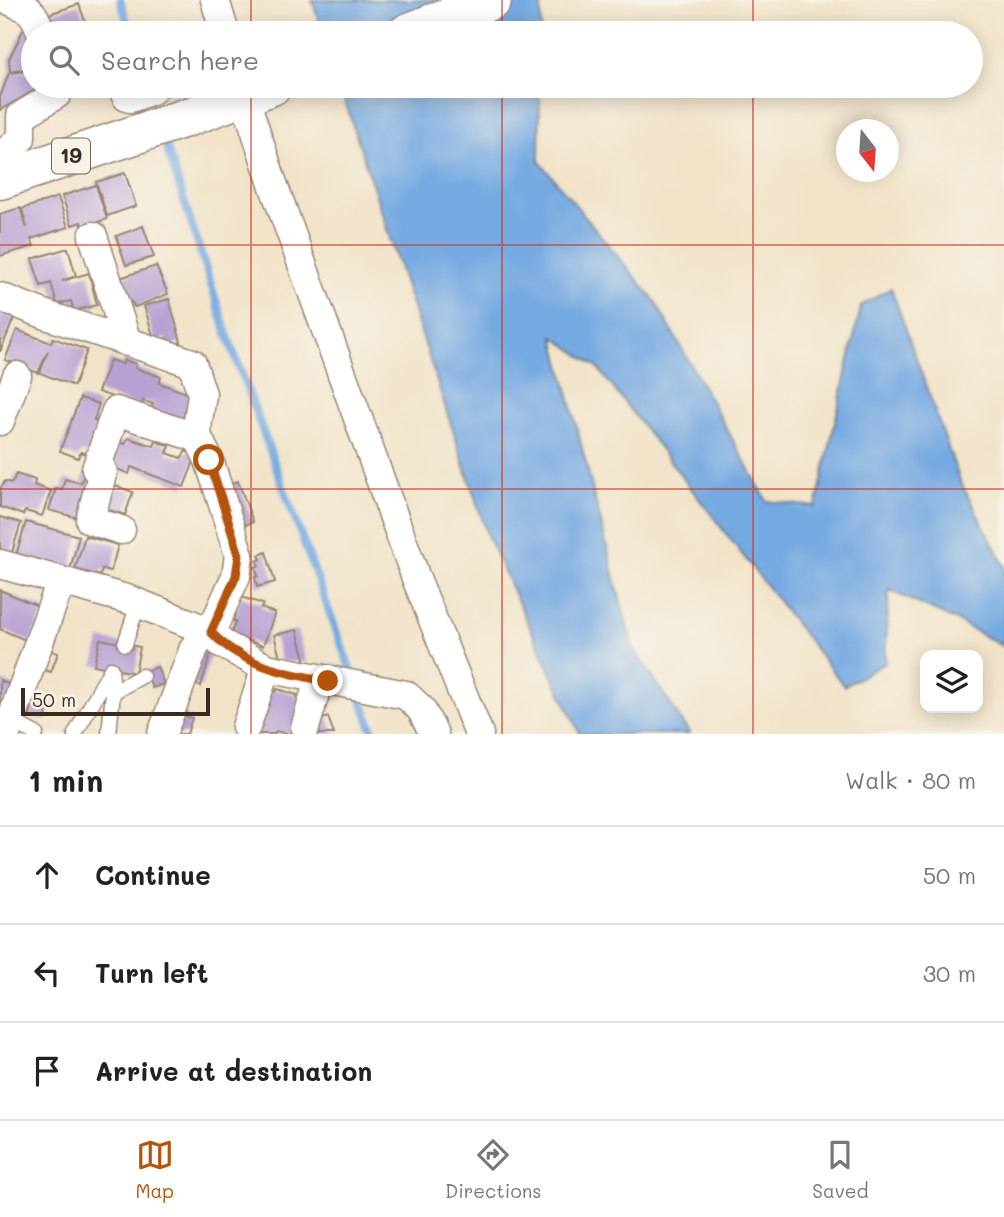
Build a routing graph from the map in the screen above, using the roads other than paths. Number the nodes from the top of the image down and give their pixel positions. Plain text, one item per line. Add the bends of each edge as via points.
1 (8, 0) edge
2 (215, 0) edge
3 (492, 0) edge
4 (38, 21) edge
5 (221, 21) edge
6 (438, 21) edge
7 (50, 98) edge
8 (232, 98) edge
9 (255, 98) edge
10 (0, 158) edge
11 (0, 180) edge
12 (93, 236) dead end
13 (0, 297) edge
14 (127, 342) junction
15 (16, 376) dead end
16 (0, 421) edge
17 (198, 438) junction
18 (121, 530) dead end
19 (0, 564) edge
20 (61, 581) junction
21 (138, 604) junction
22 (208, 631) junction
23 (125, 644) dead end
24 (266, 668) junction
25 (142, 676) dead end
26 (324, 680) junction
27 (113, 692) junction
28 (9, 727) edge
29 (246, 727) dead end
30 (305, 728) dead end
31 (37, 734) edge
32 (75, 734) edge
33 (109, 734) edge
34 (163, 734) edge
35 (434, 734) edge
36 (479, 734) edge

1 - 4 street via 26,7
2 - 5 street
3 - 6 main road
7 - 10 street via 21,116 21,138
8 - 11 main road, 19
9 - 36 street via 272,181 416,578
12 - 14 street
13 - 14 street
14 - 17 street via 192,363 202,394
15 - 16 street
17 - 18 street via 116,411 96,469 103,471 90,520
17 - 22 street via 239,555 236,576
19 - 20 street
20 - 21 street
20 - 28 street
21 - 22 street
21 - 23 lane
22 - 24 street
22 - 34 street via 194,648
24 - 26 street
24 - 29 street
25 - 27 lane
26 - 30 street
26 - 35 street via 406,695 421,709
27 - 32 lane via 111,669
27 - 33 lane
28 - 31 lane

